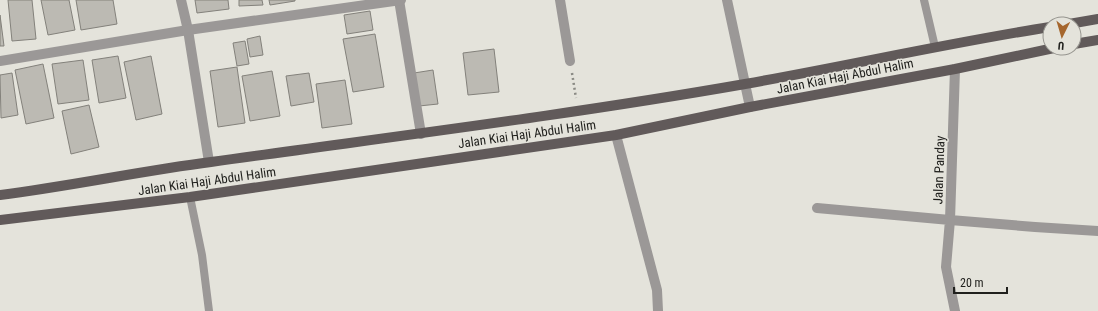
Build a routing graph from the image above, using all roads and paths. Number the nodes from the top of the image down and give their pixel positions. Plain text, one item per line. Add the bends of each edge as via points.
1 (181, 0) edge
2 (399, 0) edge
3 (560, 0) edge
4 (727, 0) edge
5 (924, 0) edge
6 (1098, 19) edge
7 (1082, 22) edge
8 (1042, 28) edge
9 (188, 30) junction
10 (1098, 40) edge
11 (1082, 43) edge
12 (935, 47) junction
13 (1042, 51) edge
14 (0, 61) edge
15 (570, 61) joint
16 (956, 69) junction
17 (746, 84) junction
18 (750, 107) junction
19 (578, 110) junction
20 (421, 134) junction
21 (616, 134) junction
22 (209, 162) junction
23 (0, 195) edge
24 (190, 197) junction
25 (817, 208) dead end
26 (0, 220) edge
27 (950, 220) junction
28 (1098, 231) edge
29 (208, 311) edge
30 (658, 311) edge
31 (955, 311) edge

1 - 9 street
2 - 9 street
2 - 20 street
3 - 15 street
4 - 17 street
5 - 12 lane
6 - 7 main road
8 - 12 main road, Jalan Kiai Haji Abdul Halim
9 - 14 street
9 - 22 street
10 - 11 main road
12 - 17 main road, Jalan Kiai Haji Abdul Halim
13 - 16 main road, Jalan Kiai Haji Abdul Halim
15 - 19 path
16 - 18 main road, Jalan Kiai Haji Abdul Halim
16 - 27 street, Jalan Panday
17 - 18 street
17 - 19 main road, Jalan Kiai Haji Abdul Halim
18 - 21 main road, Jalan Kiai Haji Abdul Halim
19 - 20 main road, Jalan Kiai Haji Abdul Halim
20 - 22 main road, Jalan Kiai Haji Abdul Halim
21 - 24 main road, Jalan Kiai Haji Abdul Halim
21 - 30 street via 657,290
22 - 23 main road, Jalan Kiai Haji Abdul Halim
24 - 26 main road, Jalan Kiai Haji Abdul Halim
24 - 29 lane via 202,255
25 - 27 street
27 - 28 street, Jalan Panday
27 - 31 street via 946,267

